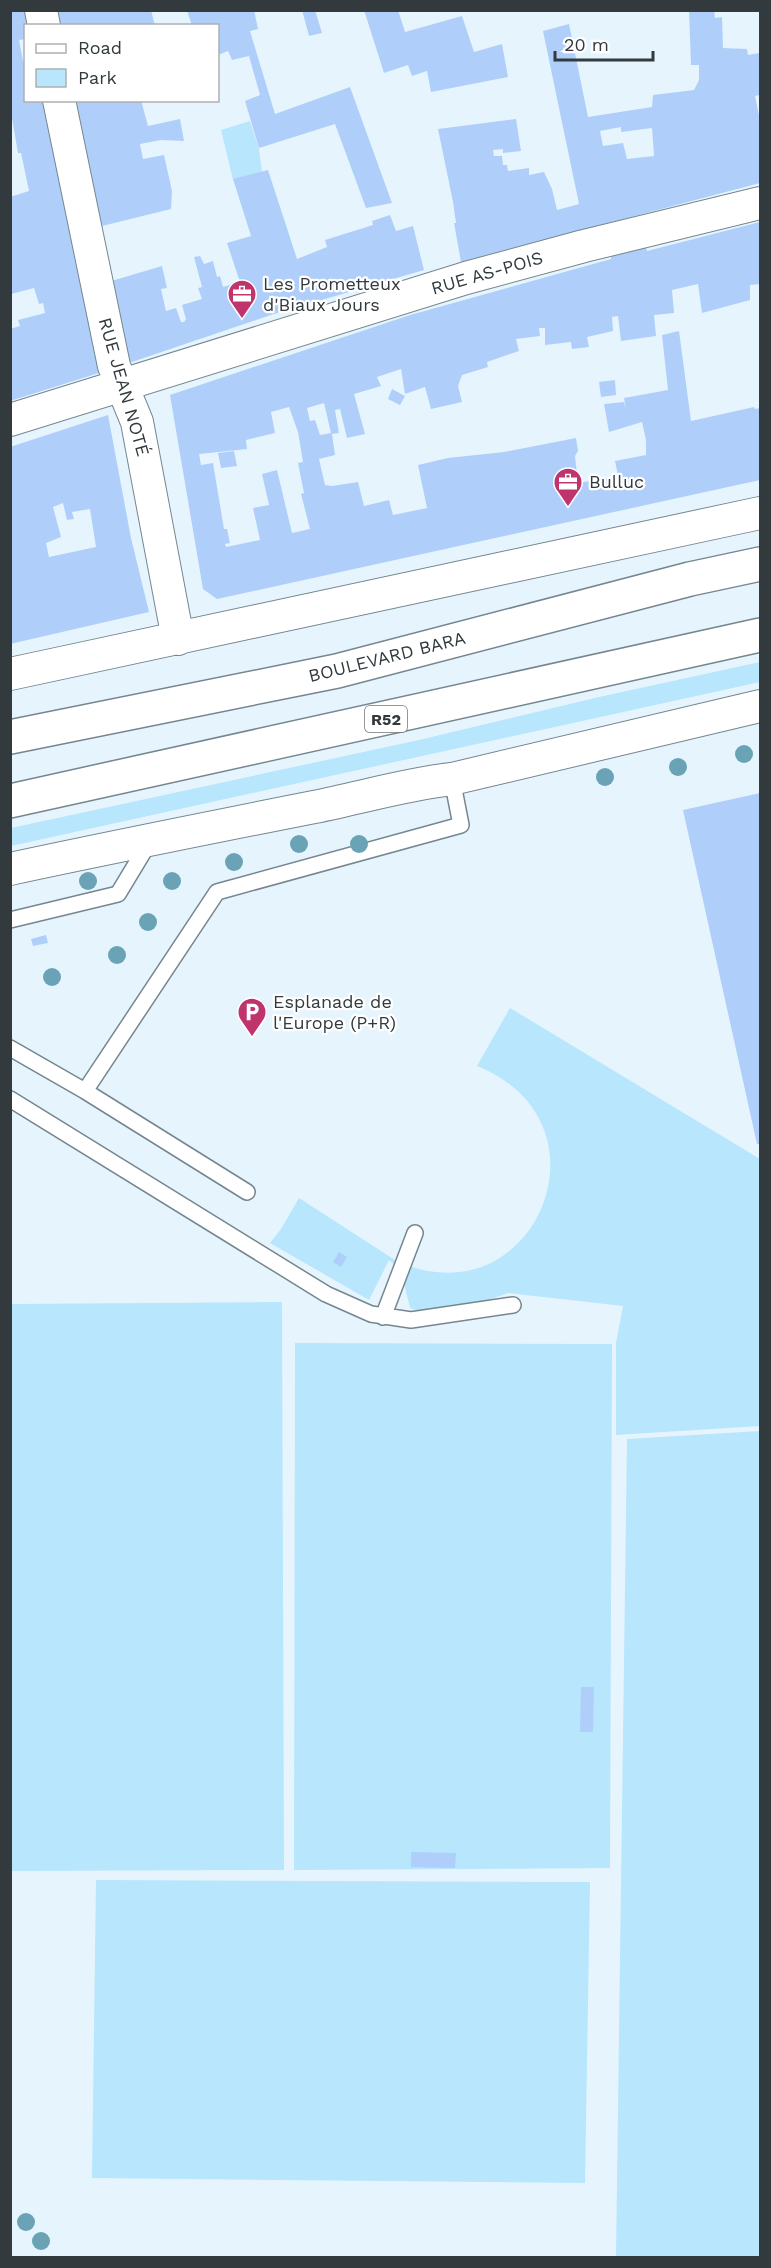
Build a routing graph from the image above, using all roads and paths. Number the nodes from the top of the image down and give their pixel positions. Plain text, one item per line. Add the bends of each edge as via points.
1 (59, 102) edge
2 (760, 203) edge
3 (124, 384) junction
4 (10, 420) edge
5 (760, 513) edge
6 (760, 564) edge
7 (760, 635) edge
8 (178, 639) junction
9 (10, 674) edge
10 (760, 706) edge
11 (10, 737) edge
12 (452, 778) junction
13 (10, 801) edge
14 (152, 838) junction
15 (10, 869) edge
16 (10, 920) edge
17 (10, 1048) edge
18 (85, 1090) junction
19 (10, 1099) edge
20 (247, 1192) dead end
21 (415, 1233) dead end
22 (513, 1305) dead end
23 (383, 1317) junction

1 - 3 street, RUE JEAN NOTÉ via 114,366
2 - 3 street, RUE AS-POIS via 466,278
3 - 4 street, RUE AS-POIS
3 - 8 street, RUE JEAN NOTÉ via 137,422
5 - 8 street
6 - 11 main road, BOULEVARD BARA via 338,671
7 - 13 main road, R52
8 - 9 street
10 - 12 street
12 - 14 street
12 - 18 lane via 461,825 217,892
14 - 15 street
14 - 16 lane via 118,894
17 - 18 lane
18 - 20 lane
19 - 23 lane via 326,1294
21 - 23 lane
22 - 23 lane via 411,1320

